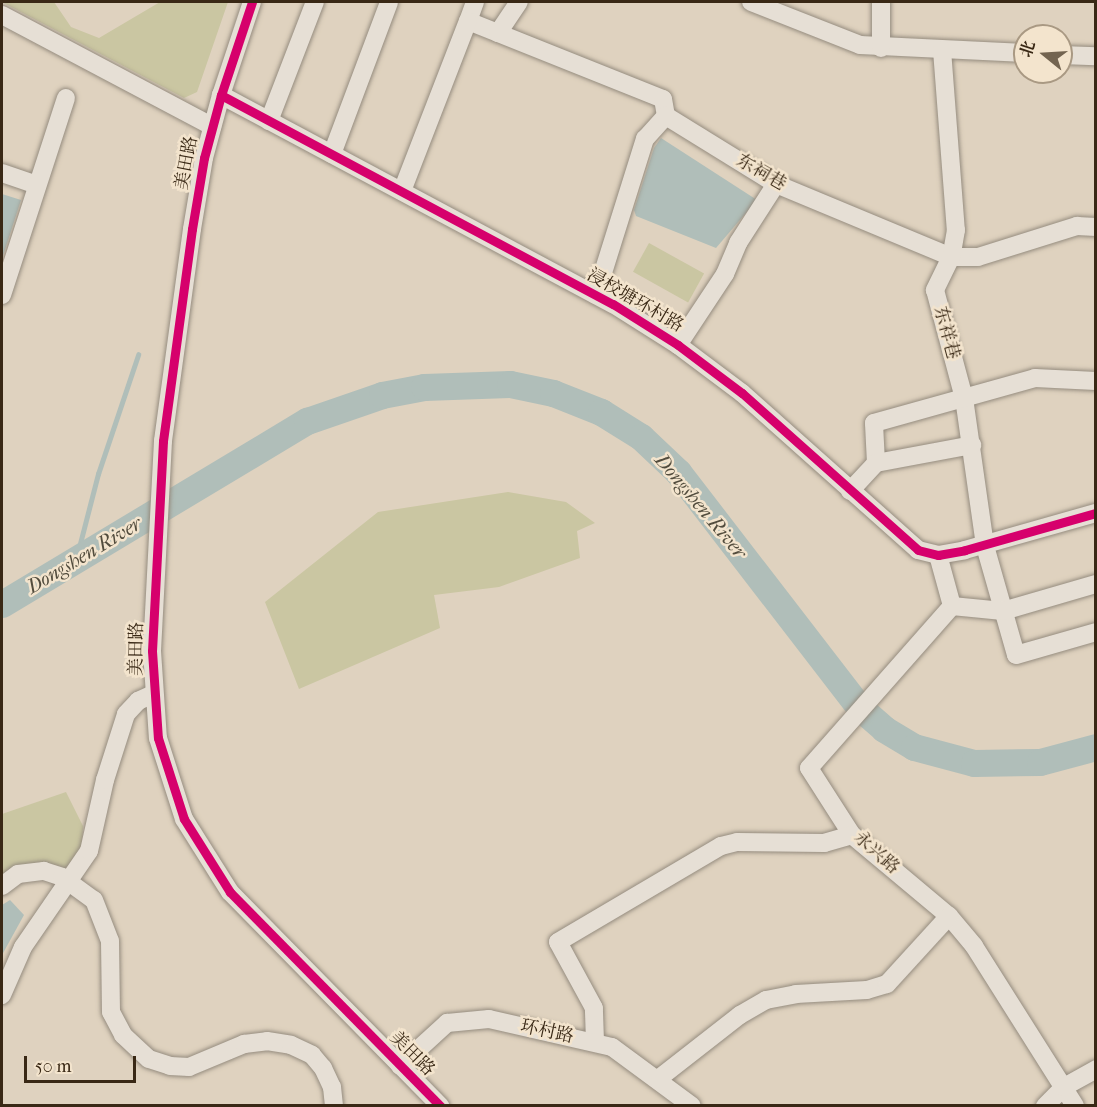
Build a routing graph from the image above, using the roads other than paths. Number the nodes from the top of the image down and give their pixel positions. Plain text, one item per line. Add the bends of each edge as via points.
1 (252, 2) edge
2 (315, 2) edge
3 (389, 2) edge
4 (475, 2) edge
5 (519, 2) edge
6 (751, 2) edge
7 (881, 2) edge
8 (2, 15) edge
9 (468, 21) junction
10 (498, 33) junction
11 (881, 48) junction
12 (942, 50) junction
13 (1013, 53) edge
14 (1073, 55) edge
15 (1095, 56) edge
16 (221, 95) junction
17 (66, 98) dead end
18 (666, 116) junction
19 (269, 121) junction
20 (212, 126) junction
21 (332, 154) junction
22 (2, 173) edge
23 (776, 184) junction
24 (37, 185) junction
25 (402, 191) junction
26 (1095, 227) edge
27 (951, 257) junction
28 (2, 295) edge
29 (596, 295) junction
30 (678, 345) junction
31 (1095, 381) edge
32 (964, 398) junction
33 (972, 445) junction
34 (876, 463) junction
35 (850, 491) junction
36 (1095, 513) edge
37 (985, 546) junction
38 (938, 555) junction
39 (1095, 584) edge
40 (952, 606) junction
41 (1003, 611) junction
42 (1095, 632) edge
43 (153, 694) junction
44 (852, 835) junction
45 (69, 882) junction
46 (2, 886) edge
47 (949, 916) junction
48 (2, 995) edge
49 (595, 1041) junction
50 (400, 1066) junction
51 (1095, 1068) edge
52 (658, 1079) junction
53 (1064, 1087) junction
54 (334, 1106) edge
55 (440, 1106) edge
56 (692, 1106) edge
57 (1045, 1106) edge
58 (1075, 1106) edge

1 - 16 street
2 - 19 street
3 - 21 street
4 - 9 street
5 - 10 street
6 - 11 street via 840,39
7 - 11 street
8 - 20 street
9 - 10 street, 东祠巷
9 - 25 street
10 - 18 street, 东祠巷 via 663,99
11 - 12 street
12 - 13 street
12 - 27 street, 东祥巷 via 956,230
14 - 15 street
16 - 19 street, 浸校塘环村路
16 - 20 street, 美田路
17 - 24 street
18 - 23 street, 东祠巷
18 - 29 street via 645,139
19 - 21 street, 浸校塘环村路
20 - 43 street, 美田路 via 192,229 163,441
21 - 25 street, 浸校塘环村路
22 - 24 street
23 - 27 street, 东祠巷
23 - 30 street via 738,243 725,274
24 - 28 street
25 - 29 street, 浸校塘环村路
26 - 27 street, 东祠巷 via 1077,226 978,257
27 - 32 street, 东祥巷 via 935,290
29 - 30 street, 浸校塘环村路
30 - 35 street, 浸校塘环村路 via 742,393
31 - 32 street via 1035,378
32 - 33 street, 东祥巷
32 - 34 street via 874,423
33 - 34 street
33 - 37 street, 东祥巷
34 - 35 street
35 - 38 street, 浸校塘环村路 via 918,550
36 - 37 street
37 - 38 street
37 - 41 street, 东祥巷
38 - 40 street
39 - 41 street
40 - 41 street
40 - 44 street, 永兴路 via 809,768
41 - 42 street, 东祥巷 via 1016,655
43 - 45 street via 138,700 126,714 105,780 94,837
43 - 50 street, 美田路 via 168,778 204,856 257,923
44 - 47 street, 永兴路
44 - 49 street via 824,843 737,842 721,846 558,942 594,1008
45 - 46 street via 54,873 35,871 18,874
45 - 48 street via 23,947
45 - 54 street via 94,900 101,911 112,952 111,1012 123,1035 143,1054 163,1065 189,1067 244,1044 267,1041 291,1045 312,1055 323,1068 332,1087
47 - 52 street via 887,984 867,990 796,994 766,1000 740,1015
47 - 53 street, 永兴路 via 997,977
49 - 50 street, 环村路 via 489,1019 460,1019 437,1029
49 - 52 street, 环村路 via 628,1055
50 - 55 street, 美田路
51 - 53 street
52 - 56 street, 环村路
53 - 57 street
53 - 58 street, 永兴路

